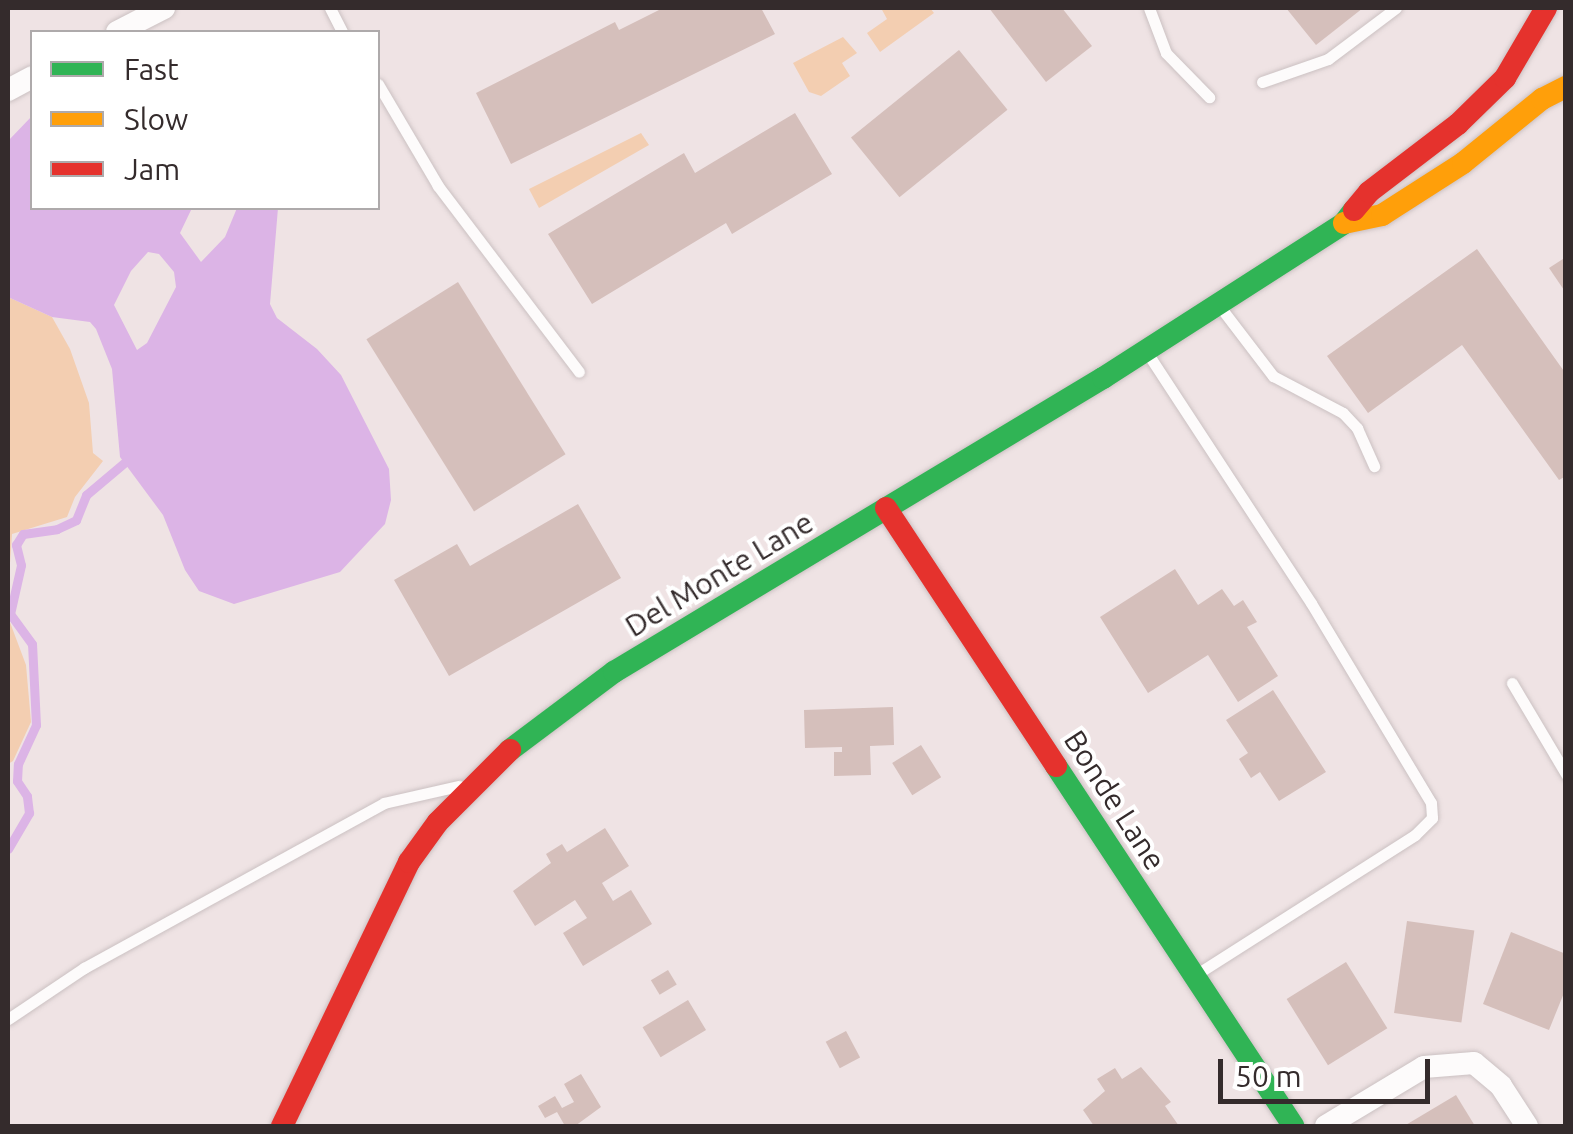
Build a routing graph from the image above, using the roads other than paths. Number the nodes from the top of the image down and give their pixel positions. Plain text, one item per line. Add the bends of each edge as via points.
1 (164, 8) edge
2 (1149, 8) edge
3 (1396, 8) edge
4 (1546, 8) edge
5 (120, 30) edge
6 (30, 78) edge
7 (1262, 82) dead end
8 (380, 87) edge
9 (1566, 87) edge
10 (8, 90) edge
11 (1209, 97) dead end
12 (1344, 223) junction
13 (1218, 305) junction
14 (1146, 351) junction
15 (579, 372) dead end
16 (1374, 466) dead end
17 (886, 508) junction
18 (1512, 683) dead end
19 (1566, 774) edge
20 (474, 783) junction
21 (1194, 975) junction
22 (8, 1019) edge
23 (282, 1126) edge
24 (1293, 1126) edge
25 (1326, 1126) edge
26 (1527, 1126) edge

1 - 5 street
2 - 11 lane via 1166,53
3 - 7 lane via 1328,58
4 - 12 street, Del Monte Lane via 1505,78 1458,124 1369,192
6 - 10 street
8 - 15 lane via 438,186
9 - 12 street, Del Monte Lane via 1382,216
12 - 13 street, Del Monte Lane
13 - 14 street, Del Monte Lane
13 - 16 lane via 1273,376 1343,412
14 - 17 street, Del Monte Lane
14 - 21 lane via 1311,603 1431,804 1432,818 1415,835
17 - 20 street, Del Monte Lane via 614,672
17 - 21 street, Bonde Lane
18 - 19 lane
20 - 22 lane via 384,803 84,968
20 - 23 street, Del Monte Lane via 409,862
21 - 24 street, Bonde Lane
25 - 26 street via 1424,1067 1474,1062 1501,1086

